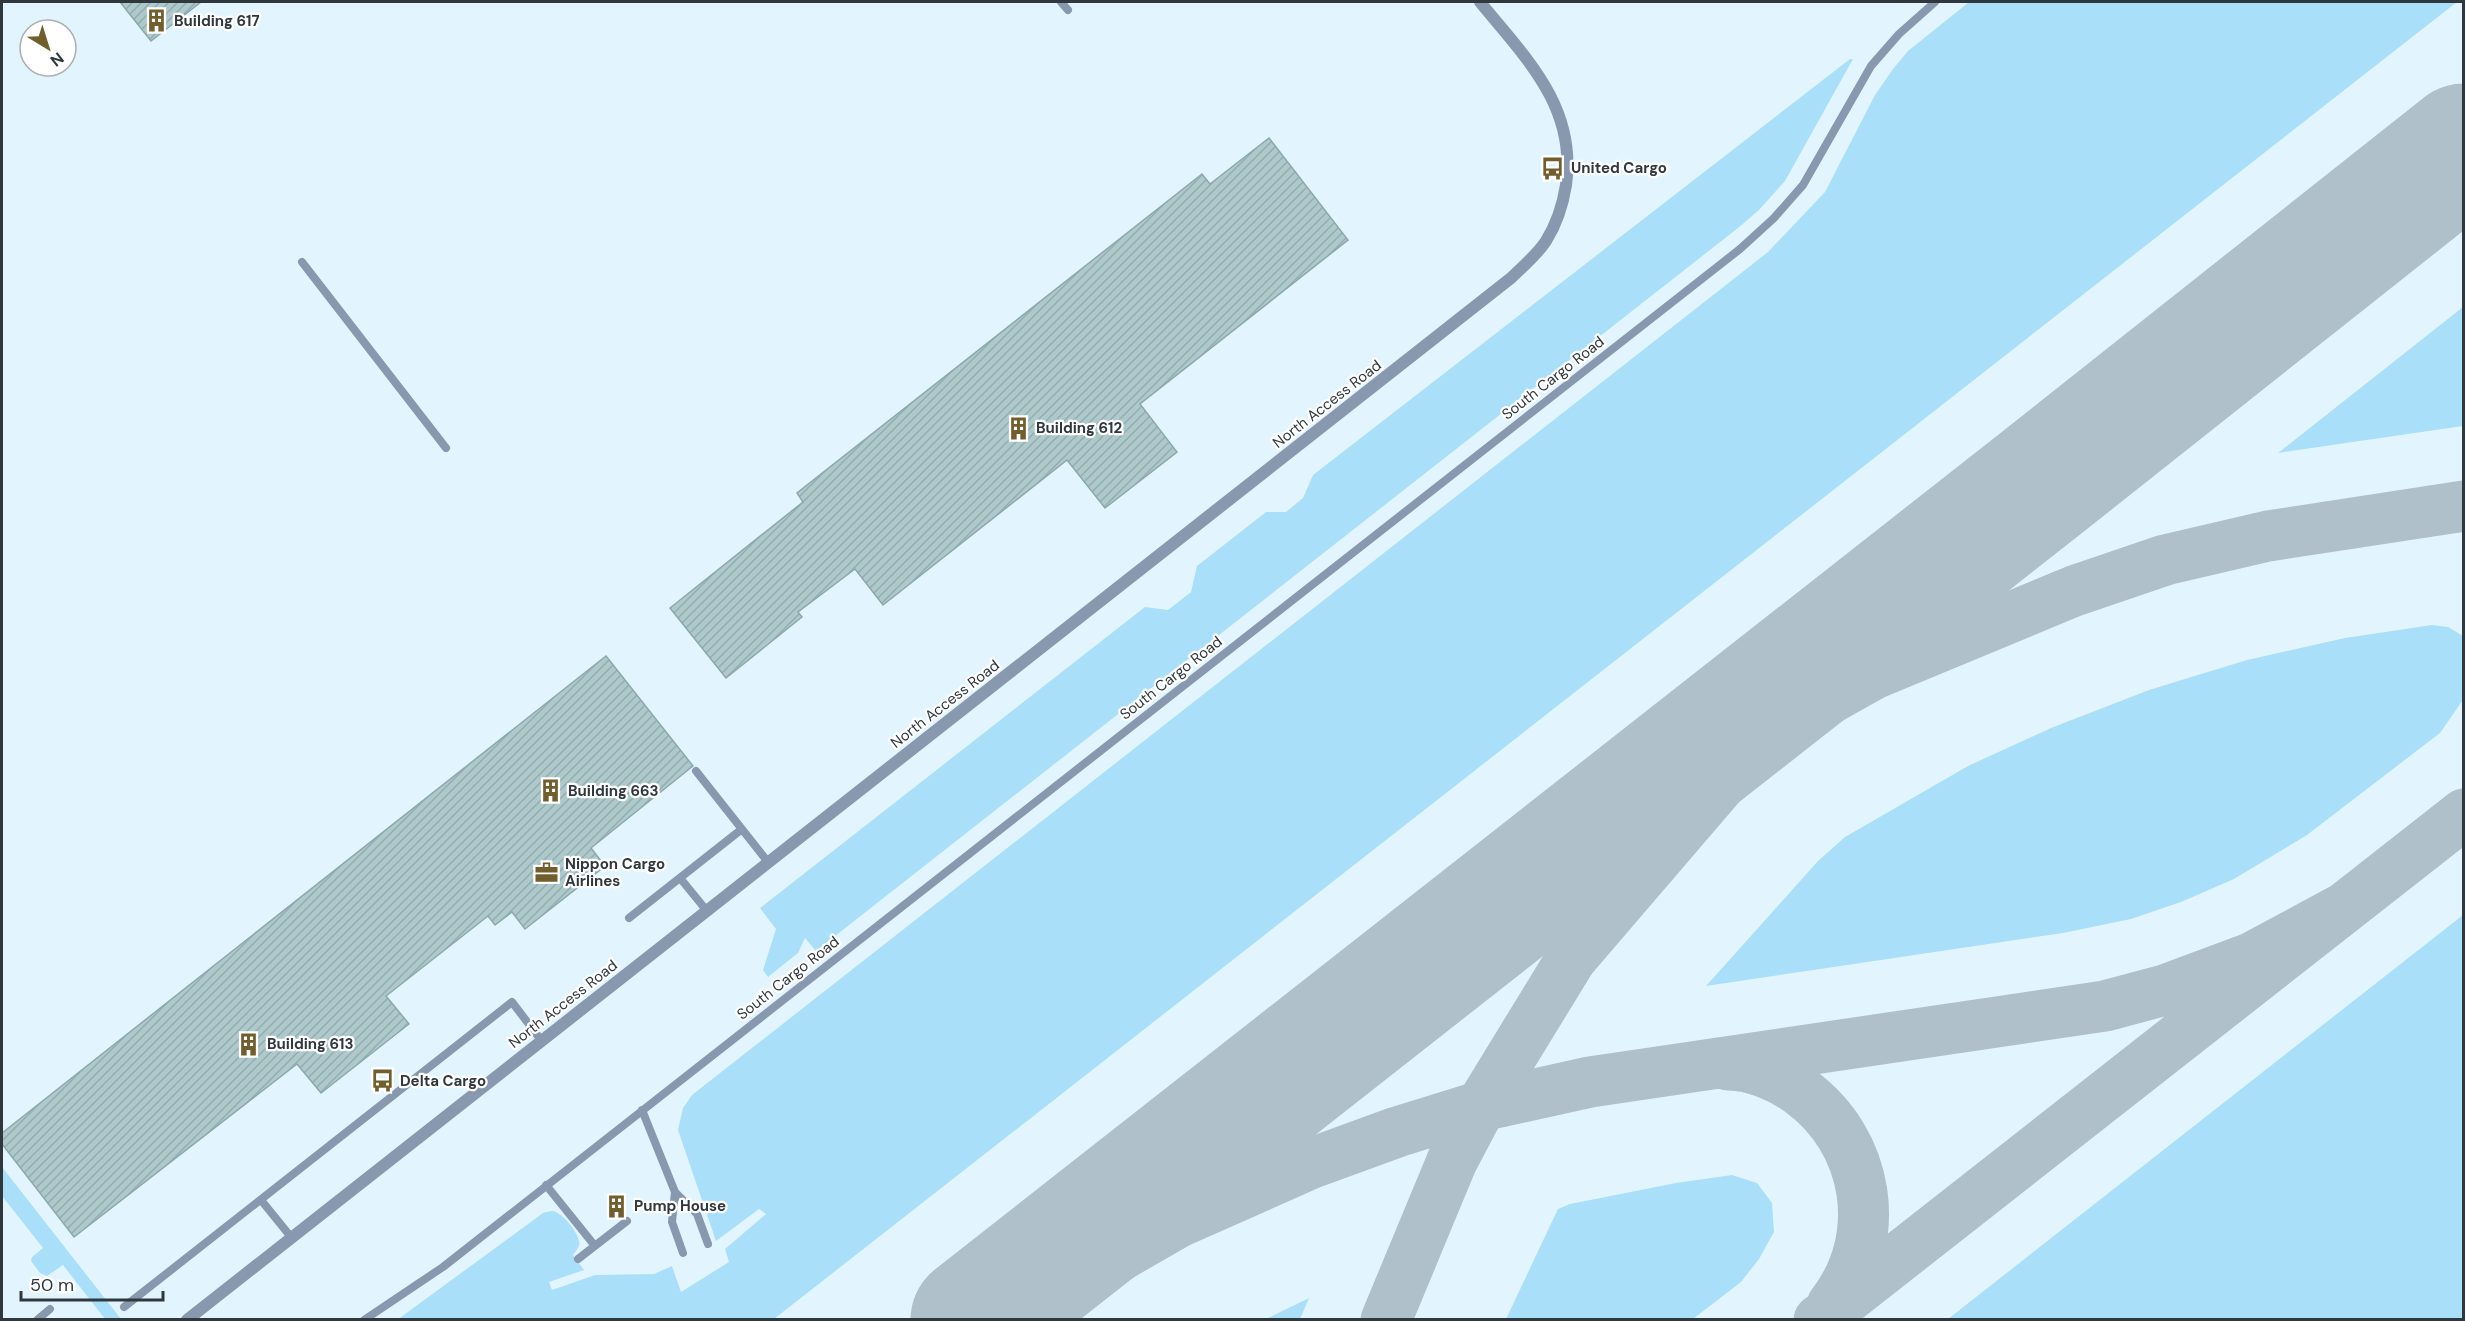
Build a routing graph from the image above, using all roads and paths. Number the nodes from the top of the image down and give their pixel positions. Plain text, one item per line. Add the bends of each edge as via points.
1 (1061, 2) edge
2 (1480, 2) edge
3 (1935, 2) edge
4 (1068, 10) dead end
5 (302, 262) dead end
6 (446, 448) dead end
7 (696, 771) dead end
8 (742, 829) junction
9 (768, 862) junction
10 (680, 878) junction
11 (707, 911) junction
12 (629, 918) dead end
13 (541, 1040) junction
14 (642, 1110) junction
15 (546, 1185) junction
16 (675, 1192) junction
17 (261, 1200) junction
18 (627, 1221) dead end
19 (291, 1237) junction
20 (708, 1244) dead end
21 (596, 1246) junction
22 (683, 1253) dead end
23 (578, 1259) dead end
24 (124, 1306) dead end
25 (50, 1309) dead end
26 (37, 1320) edge
27 (187, 1320) edge
28 (364, 1320) edge

1 - 4 lane
2 - 9 street, North Access Road via 1554,99 1566,134 1569,161 1563,202 1546,242 1511,278
3 - 14 lane, South Cargo Road via 1871,66 1803,185 1740,249
5 - 6 lane
7 - 8 lane
8 - 9 lane
8 - 10 lane
9 - 11 street, North Access Road
10 - 11 lane
10 - 12 lane
11 - 13 street, North Access Road
13 - 17 lane via 512,1002
13 - 19 street, North Access Road
14 - 15 lane, South Cargo Road
14 - 16 lane
15 - 21 lane
15 - 28 lane, South Cargo Road via 443,1267
16 - 20 lane via 697,1214
16 - 22 lane via 672,1222
17 - 19 lane
17 - 24 lane
18 - 21 lane
19 - 27 street, North Access Road
21 - 23 lane
25 - 26 lane

